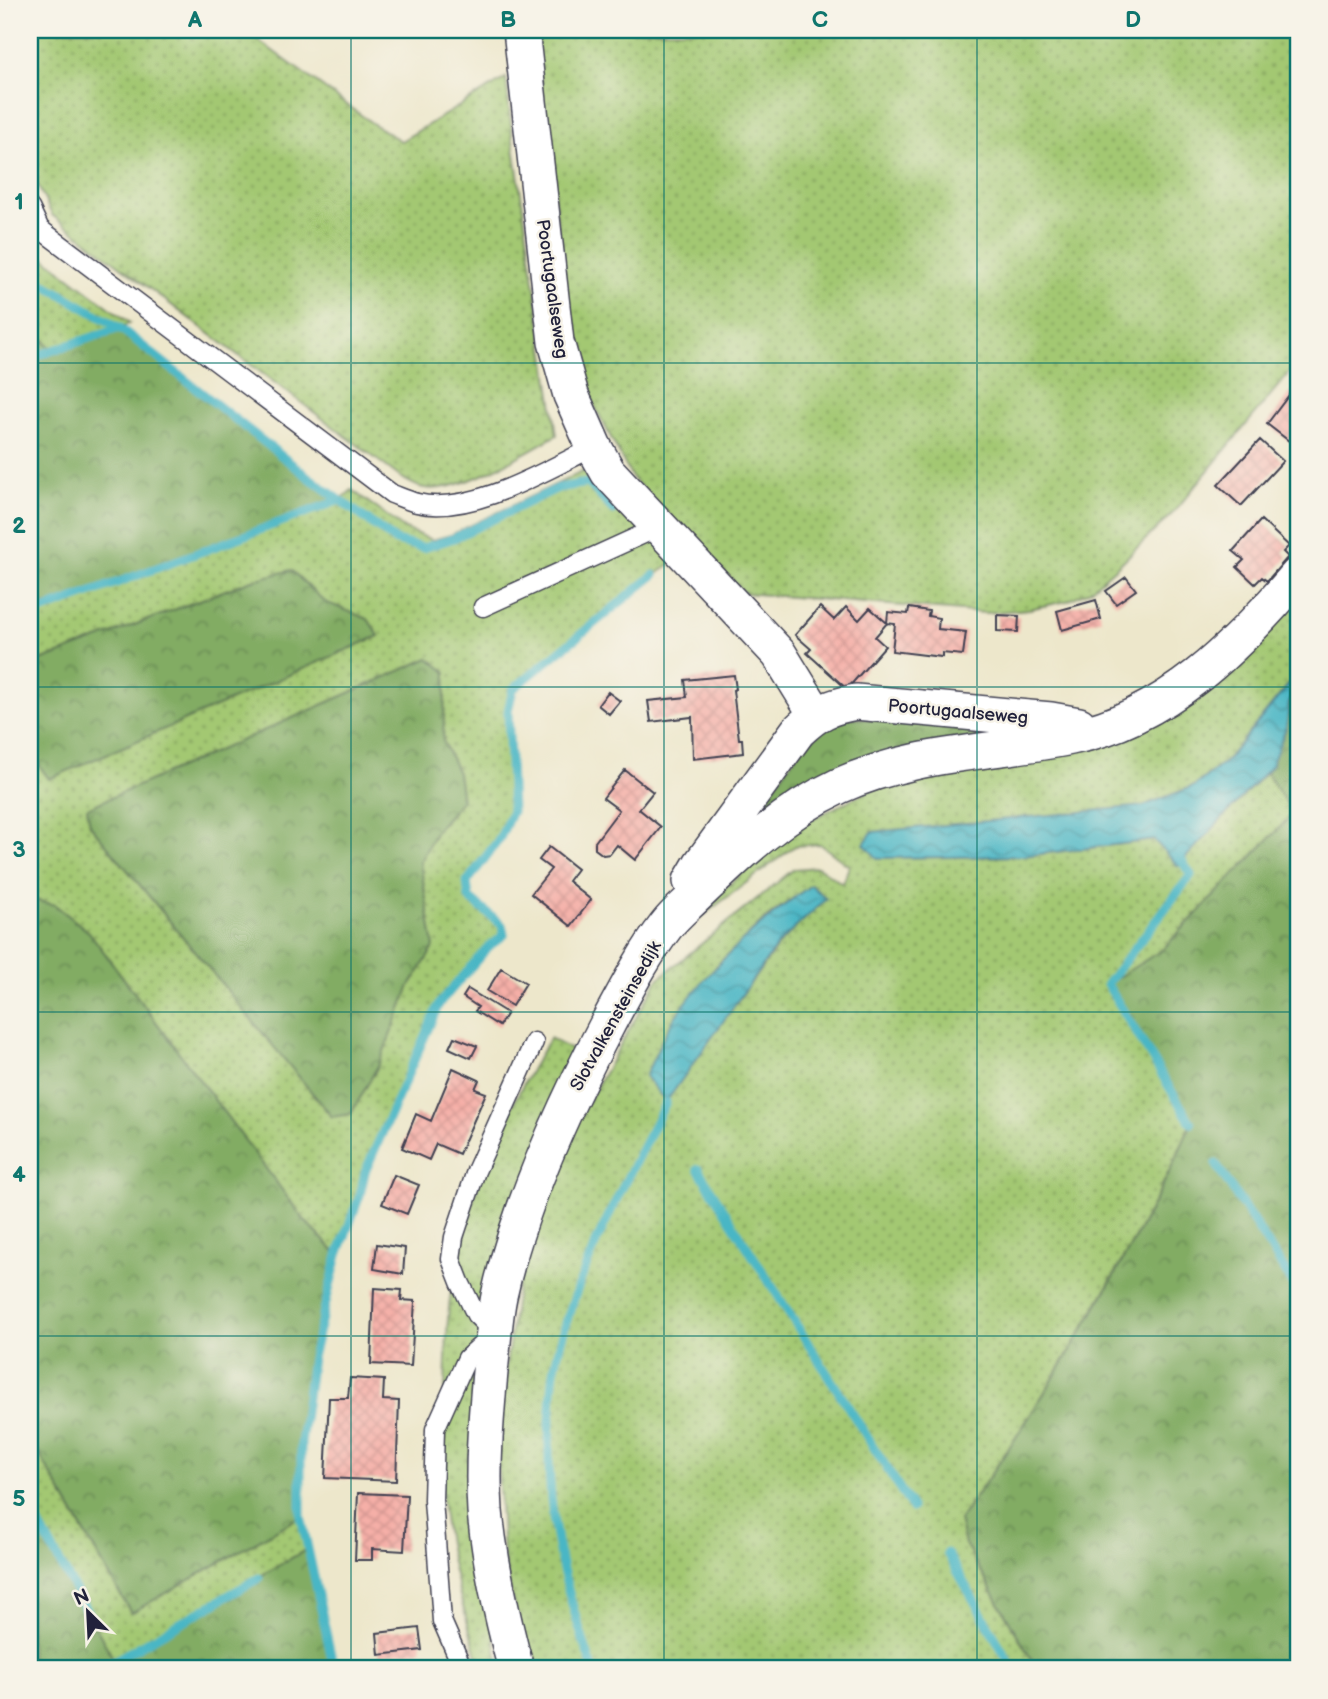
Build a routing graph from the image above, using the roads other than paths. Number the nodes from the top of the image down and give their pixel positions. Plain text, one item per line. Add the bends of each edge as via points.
1 (521, 30) edge
2 (30, 208) edge
3 (594, 447) junction
4 (659, 527) junction
5 (1298, 575) edge
6 (483, 607) dead end
7 (816, 714) junction
8 (1101, 730) junction
9 (667, 924) junction
10 (534, 1042) dead end
11 (494, 1333) junction
12 (463, 1669) edge
13 (516, 1669) edge

1 - 3 street, Poortugaalseweg via 556,342 571,395
2 - 3 lane via 40,229 392,494 418,504 448,506 486,498
3 - 4 street, Poortugaalseweg via 608,472
4 - 6 lane
4 - 7 street, Poortugaalseweg via 779,654
5 - 8 street, Slotvalkensteinsedijk via 1230,649 1183,688 1149,710
7 - 8 street, Poortugaalseweg via 856,702 1051,720
7 - 9 street, Poortugaalseweg via 798,731 701,864
8 - 9 street, Slotvalkensteinsedijk via 939,755 889,767 838,787 790,814 730,862
9 - 11 street, Slotvalkensteinsedijk via 627,988 553,1137 516,1233
10 - 11 lane via 476,1171 451,1259 476,1315
11 - 12 lane via 467,1358 435,1429 433,1500 442,1620
11 - 13 street, Slotvalkensteinsedijk via 485,1508 498,1598

